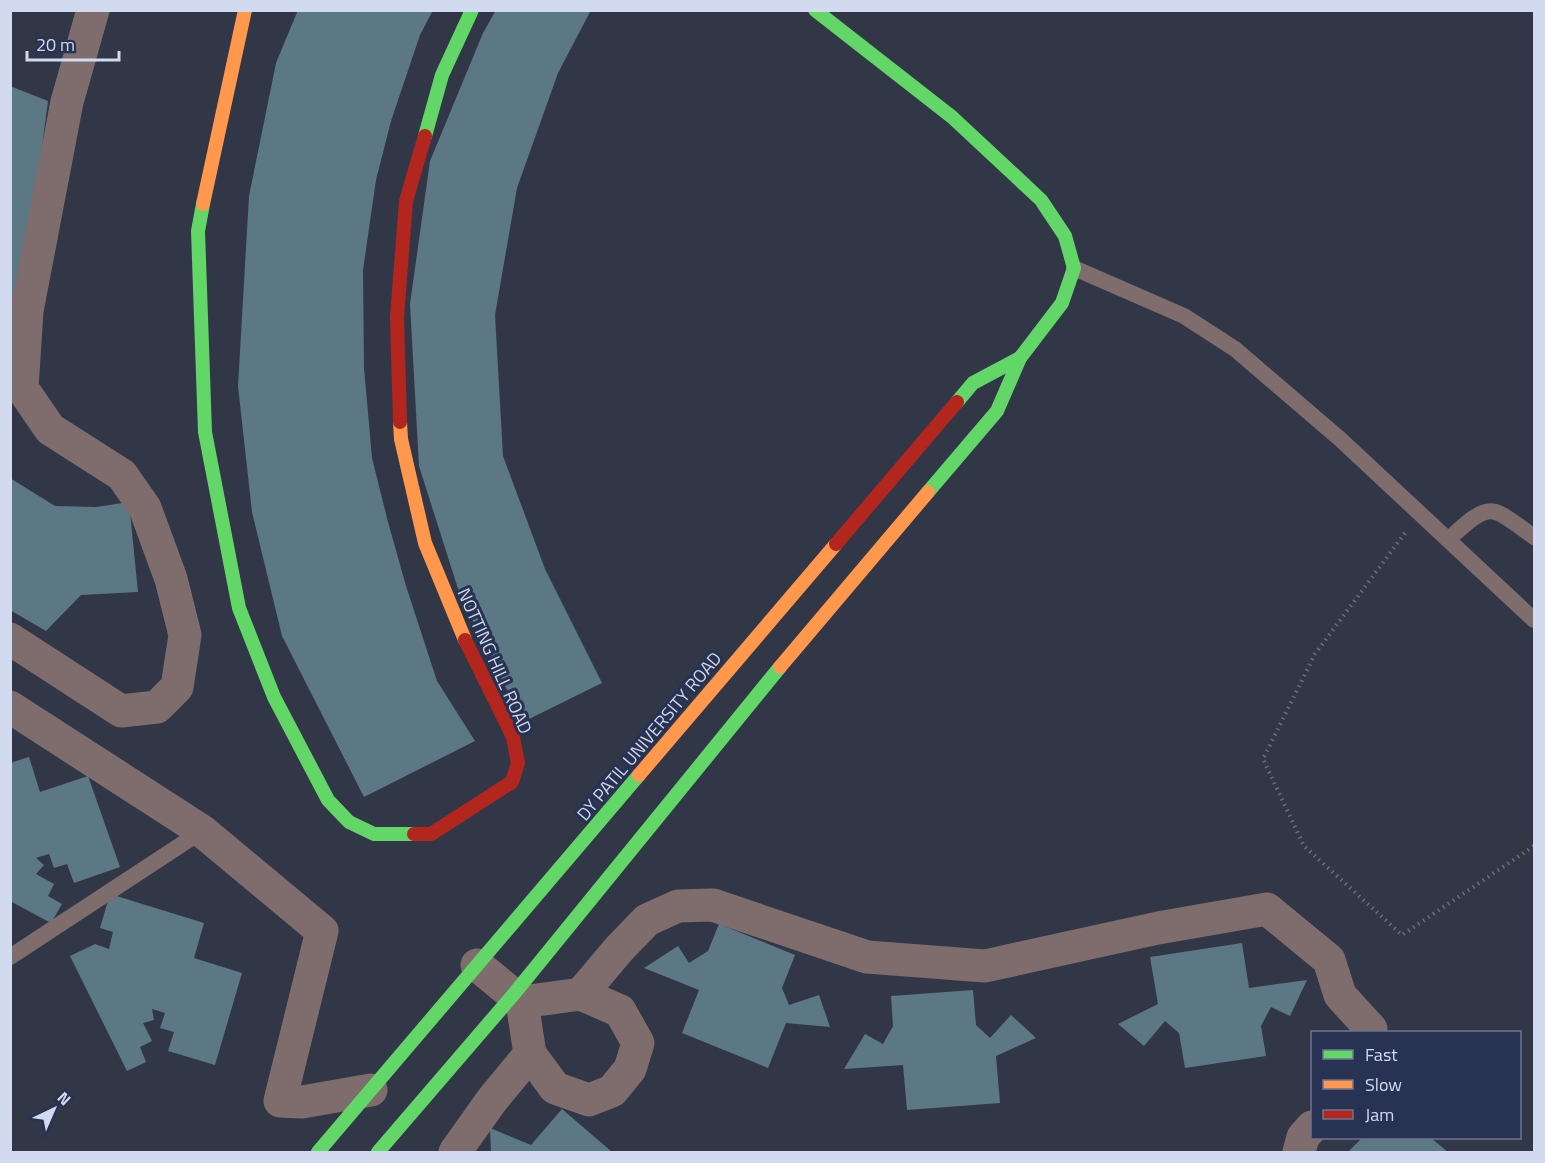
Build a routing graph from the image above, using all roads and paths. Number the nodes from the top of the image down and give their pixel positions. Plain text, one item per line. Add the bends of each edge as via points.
1 (93, 10) edge
2 (245, 10) edge
3 (472, 10) edge
4 (815, 10) edge
5 (1074, 268) junction
6 (1020, 358) junction
7 (1420, 512) junction
8 (1534, 537) edge
9 (1449, 539) junction
10 (1534, 620) edge
11 (10, 639) edge
12 (10, 707) edge
13 (202, 831) junction
14 (1534, 846) edge
15 (10, 957) edge
16 (477, 965) junction
17 (581, 993) junction
18 (518, 998) junction
19 (1371, 1031) edge
20 (530, 1054) junction
21 (371, 1090) junction
22 (1311, 1128) edge
23 (318, 1152) edge
24 (378, 1152) edge
25 (455, 1152) edge
26 (1299, 1152) edge

1 - 11 street via 67,102 27,311 22,388 50,429 122,475 145,508 171,579 185,635 177,687 157,707 122,711
2 - 3 street, NOTTING HILL ROAD via 198,231 205,432 239,608 274,697 328,800 349,822 374,834 431,834 512,782 519,763 513,737 456,622 425,543 402,439 397,317 406,201 442,75
4 - 5 street via 952,117 1041,200 1065,236
5 - 6 street, DY PATIL UNIVERSITY ROAD via 1062,303
5 - 7 lane via 1184,316 1235,349
6 - 16 street, DY PATIL UNIVERSITY ROAD via 973,383
6 - 18 street, DY PATIL UNIVERSITY ROAD via 997,411 747,705
7 - 9 lane
7 - 14 path via 1315,654 1263,759 1304,846 1402,935
8 - 9 lane via 1499,512 1486,511 1473,516
9 - 10 lane
12 - 13 street
13 - 15 lane
13 - 21 street via 322,931 280,1101 302,1102
16 - 18 street
16 - 21 street, DY PATIL UNIVERSITY ROAD
17 - 18 street
17 - 19 street via 647,920 678,906 713,905 867,957 985,966 1267,909 1329,960 1340,995
17 - 20 street via 620,1011 638,1043 630,1069 612,1091 589,1100 555,1088
18 - 20 street
18 - 24 street, DY PATIL UNIVERSITY ROAD
20 - 25 street
21 - 23 street, DY PATIL UNIVERSITY ROAD
22 - 26 street via 1303,1137

